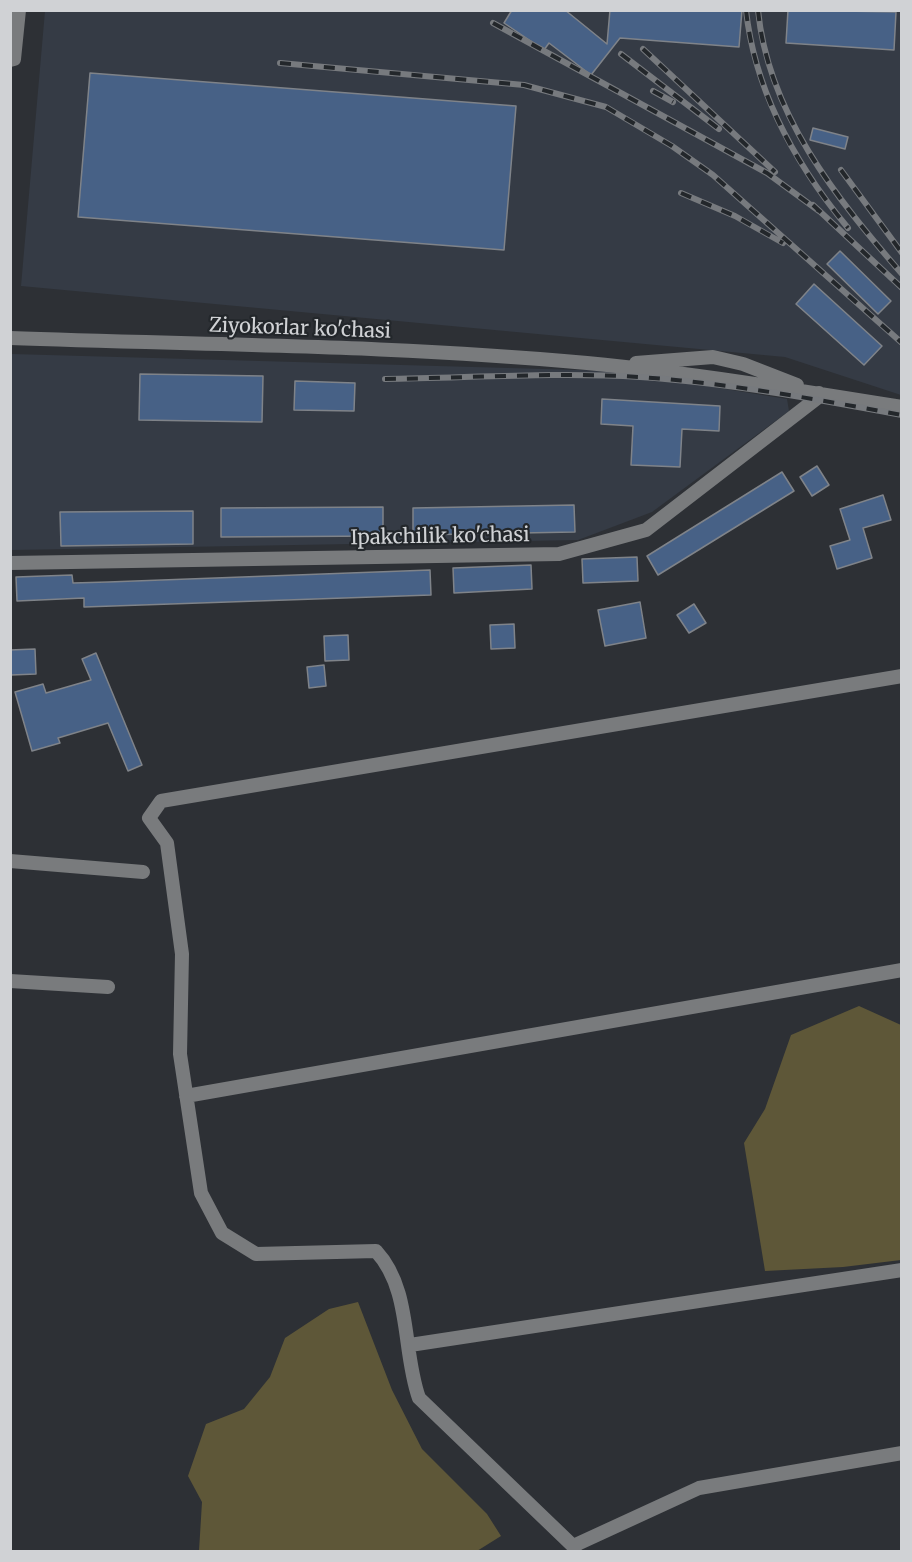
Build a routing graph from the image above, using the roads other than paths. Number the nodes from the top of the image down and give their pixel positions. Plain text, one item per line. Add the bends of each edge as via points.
1 (19, 10) edge
2 (10, 60) edge
3 (10, 338) edge
4 (589, 363) junction
5 (819, 393) junction
6 (902, 407) edge
7 (10, 563) edge
8 (902, 675) edge
9 (10, 861) edge
10 (143, 872) dead end
11 (902, 970) edge
12 (10, 981) edge
13 (108, 987) dead end
14 (186, 1096) junction
15 (902, 1270) edge
16 (410, 1345) junction
17 (902, 1453) edge
18 (574, 1549) edge

1 - 2 street via 14,59
3 - 4 street, Ziyokorlar ko'chasi
4 - 5 street, Ziyokorlar ko'chasi
4 - 5 street, Ziyokorlar ko'chasi via 713,357 743,364
5 - 6 street, Ziyokorlar ko'chasi
5 - 7 street, Ipakchilik ko'chasi via 646,530 559,554
8 - 14 street via 161,801 149,818 167,843 182,954 180,1054
9 - 10 street
11 - 14 street
12 - 13 street
14 - 16 street via 201,1193 222,1233 256,1254 376,1251 390,1267
15 - 16 street
16 - 18 street via 411,1375 419,1398
17 - 18 street via 699,1488

